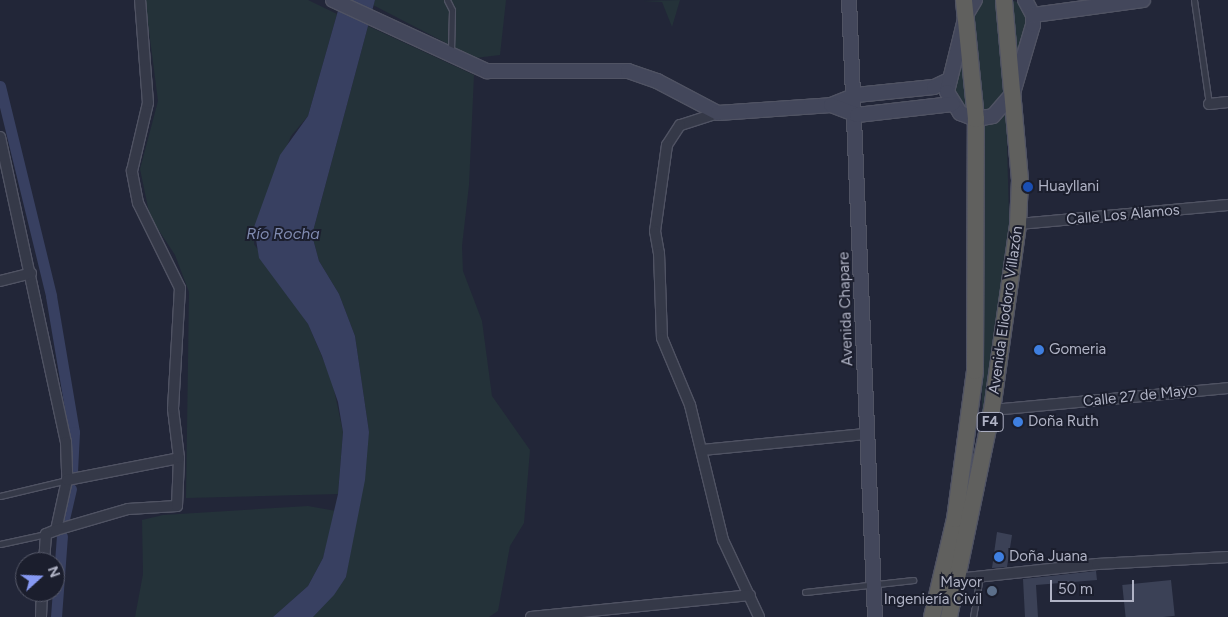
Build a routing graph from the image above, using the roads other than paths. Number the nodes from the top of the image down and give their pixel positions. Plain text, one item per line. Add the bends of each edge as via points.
1 (140, 0) edge
2 (333, 0) edge
3 (447, 0) edge
4 (849, 0) edge
5 (975, 0) edge
6 (1004, 0) edge
7 (1025, 0) edge
8 (1143, 0) edge
9 (1194, 0) edge
10 (965, 7) edge
11 (1033, 15) junction
12 (450, 57) junction
13 (947, 81) junction
14 (1013, 93) junction
15 (856, 95) junction
16 (1228, 102) edge
17 (952, 104) junction
18 (1209, 104) joint
19 (831, 105) junction
20 (718, 113) junction
21 (856, 115) junction
22 (976, 119) junction
23 (0, 138) edge
24 (1228, 205) edge
25 (1018, 224) junction
26 (31, 273) junction
27 (0, 281) edge
28 (1228, 388) edge
29 (992, 410) junction
30 (865, 434) junction
31 (702, 450) junction
32 (179, 458) junction
33 (67, 480) junction
34 (0, 496) edge
35 (51, 532) junction
36 (0, 544) edge
37 (46, 552) edge
38 (1228, 557) edge
39 (980, 576) junction
40 (957, 578) junction
41 (914, 580) dead end
42 (872, 584) junction
43 (805, 592) dead end
44 (750, 596) junction
45 (42, 602) edge
46 (575, 615) edge
47 (41, 617) edge
48 (532, 617) edge
49 (759, 617) edge
50 (875, 617) edge
51 (932, 617) edge
52 (949, 617) edge
53 (973, 617) edge

1 - 32 street via 148,103 132,171 138,202 180,288 173,409
2 - 12 main road
3 - 12 lane via 452,10
4 - 15 main road, Avenida Chapare
5 - 10 main road
6 - 14 highway, Avenida Eliodoro Villazón / F4
7 - 11 main road
8 - 11 main road
9 - 18 lane
10 - 13 main road
10 - 22 highway, Avenida Eliodoro Villazón / F4
11 - 14 main road
12 - 20 main road via 487,71 628,71 657,81
13 - 15 main road via 934,87
13 - 17 main road
14 - 22 main road via 999,112
14 - 25 highway, Avenida Eliodoro Villazón / F4 via 1020,180
15 - 19 main road
15 - 21 main road, Avenida Chapare
16 - 18 street
17 - 21 main road
17 - 22 main road via 967,118
19 - 20 main road
19 - 21 main road
20 - 31 street via 680,126 667,145 655,231 659,253 662,338 690,405
21 - 30 main road, Avenida Chapare
22 - 51 highway, Avenida Eliodoro Villazón / F4 via 972,412 956,519
23 - 26 street
24 - 25 street, Calle Los Alamos
25 - 29 highway, Avenida Eliodoro Villazón / F4
26 - 27 street
26 - 33 street via 66,442
28 - 29 street, Calle 27 de Mayo
29 - 40 highway, Avenida Eliodoro Villazón / F4
30 - 31 street
30 - 42 main road, Avenida Chapare
31 - 44 street via 723,540
32 - 33 street
32 - 35 street via 177,506 128,509
33 - 34 lane
33 - 35 street
35 - 36 lane
35 - 37 street
38 - 39 street
39 - 40 street
39 - 53 lane
40 - 52 highway, Avenida Eliodoro Villazón / F4
41 - 42 lane
42 - 43 lane
42 - 50 main road, Avenida Chapare
44 - 46 street
44 - 49 street
45 - 47 street
46 - 48 street

